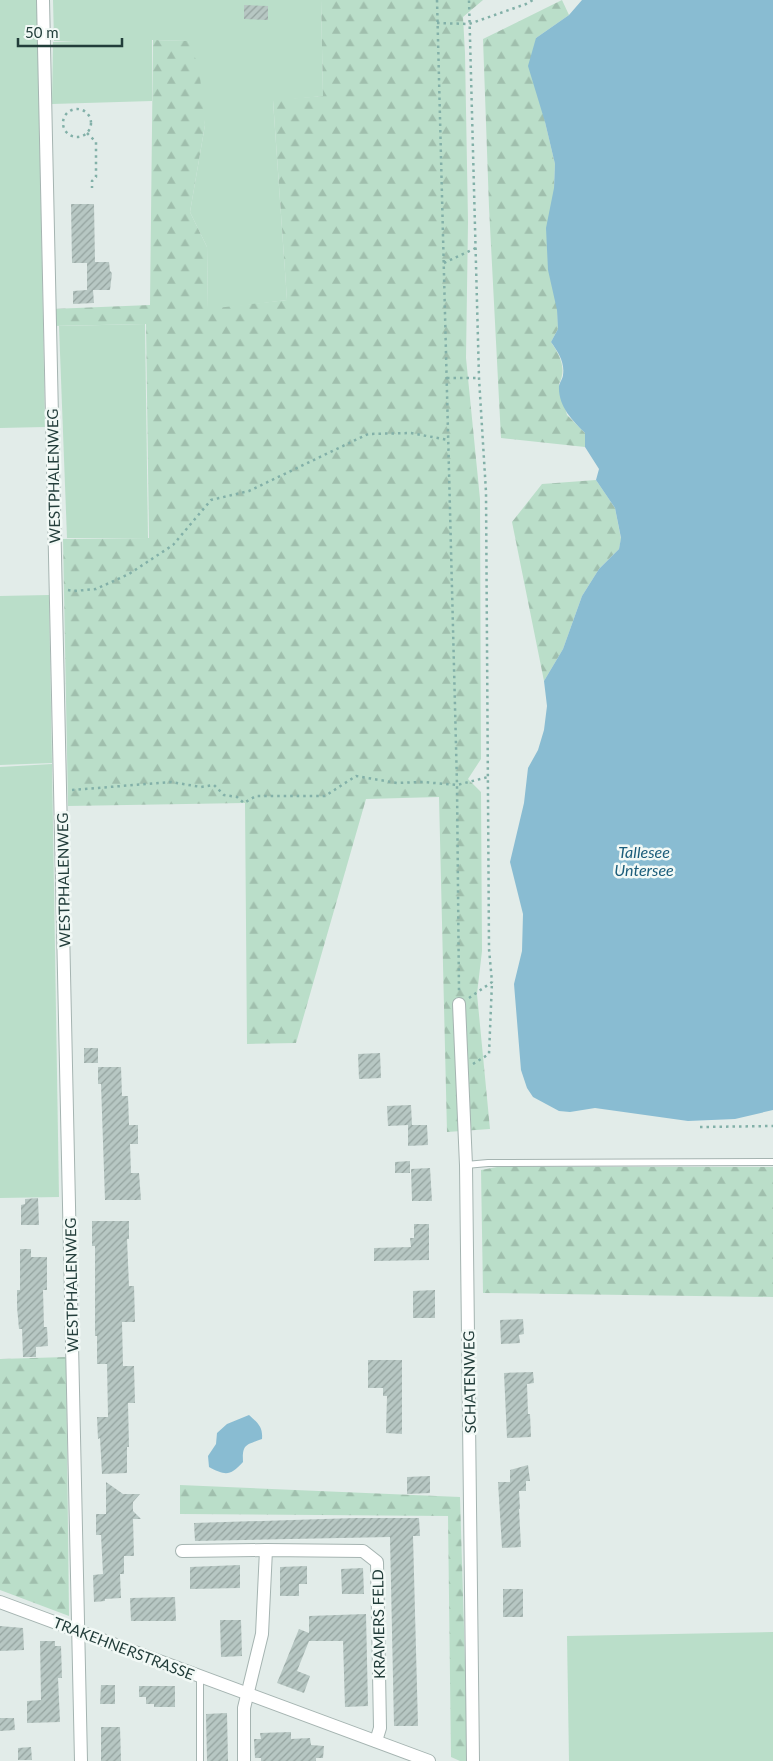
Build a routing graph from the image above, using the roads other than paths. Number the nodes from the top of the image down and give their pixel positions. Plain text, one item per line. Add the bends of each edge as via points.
1 (43, 0) edge
2 (459, 1004) road end
3 (773, 1162) edge
4 (466, 1164) junction
5 (266, 1550) junction
6 (182, 1551) dead end
7 (0, 1602) edge
8 (78, 1630) junction
9 (200, 1676) junction
10 (248, 1694) junction
11 (376, 1742) junction
12 (81, 1761) edge
13 (200, 1761) edge
14 (244, 1761) edge
15 (429, 1761) edge
16 (473, 1761) edge

1 - 8 street, WESTPHALENWEG
2 - 4 street, SCHATENWEG
3 - 4 lane
4 - 16 street, SCHATENWEG
5 - 6 street, KRAMERS FELD
5 - 10 street via 262,1634
5 - 11 street, KRAMERS FELD via 363,1551 377,1562 380,1728
7 - 8 street, TRAKEHNERSTRASSE
8 - 9 street, TRAKEHNERSTRASSE
8 - 12 street, WESTPHALENWEG
9 - 10 street, TRAKEHNERSTRASSE
9 - 13 lane
10 - 11 street, TRAKEHNERSTRASSE
10 - 14 street via 244,1708
11 - 15 street, TRAKEHNERSTRASSE

